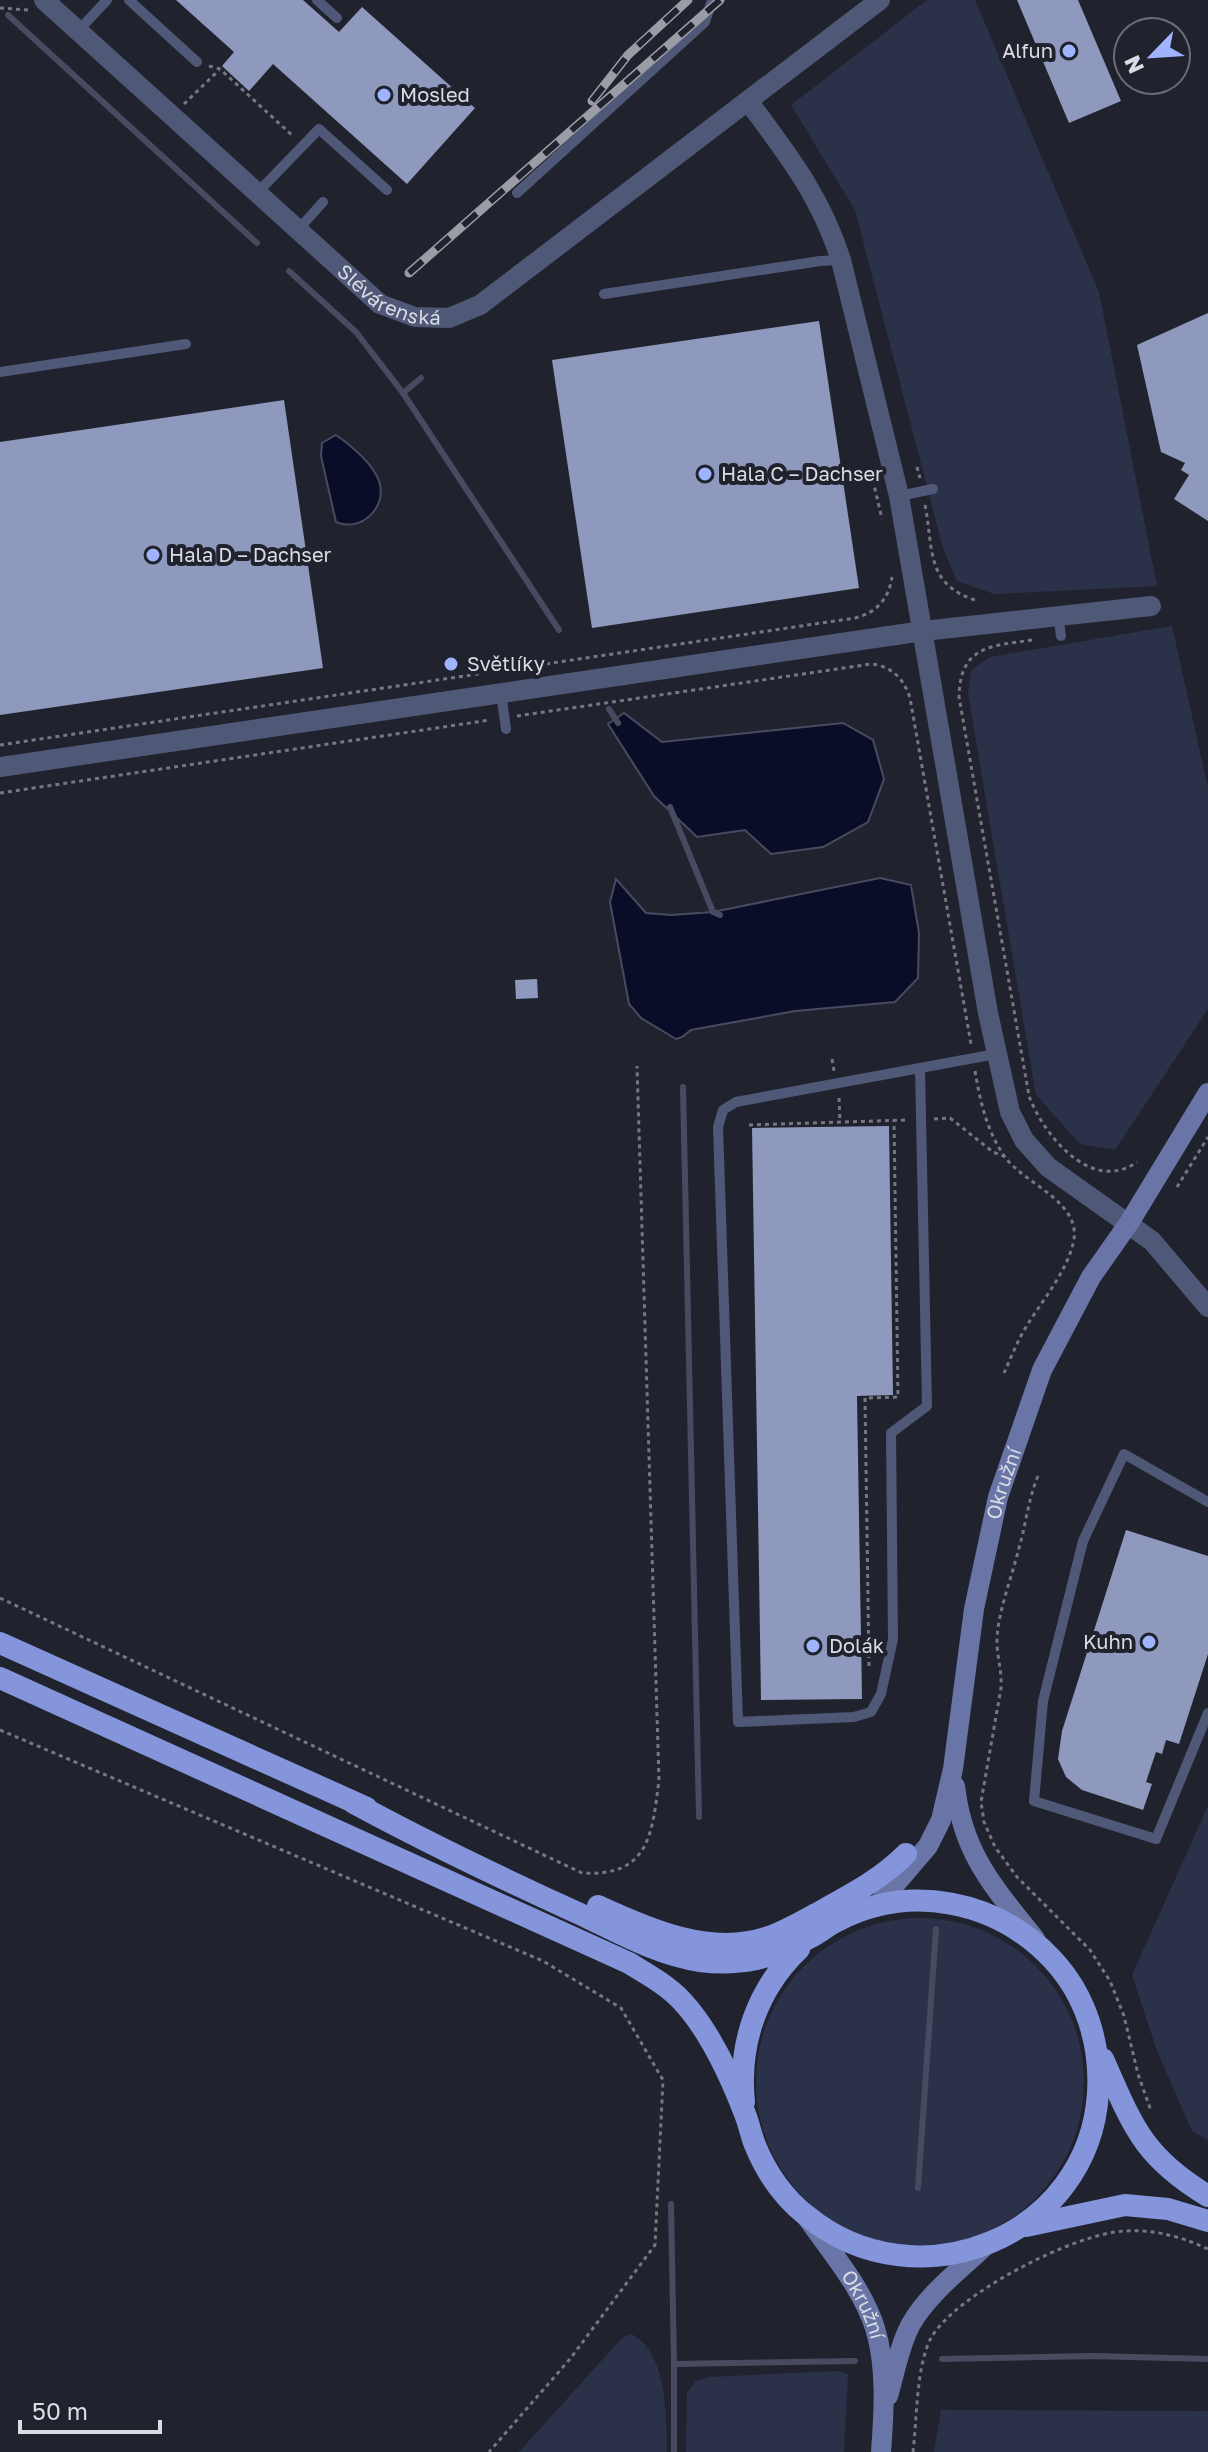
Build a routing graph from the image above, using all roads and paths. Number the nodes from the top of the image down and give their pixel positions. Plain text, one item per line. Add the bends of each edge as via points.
1 (107, 0) edge
2 (129, 0) edge
3 (317, 0) edge
4 (712, 0) edge
5 (880, 0) edge
6 (40, 6) edge
7 (0, 8) edge
8 (337, 18) dead end
9 (78, 31) junction
10 (197, 62) joint
11 (220, 69) junction
12 (748, 101) junction
13 (184, 104) dead end
14 (303, 145) junction
15 (387, 190) dead end
16 (257, 193) junction
17 (517, 193) dead end
18 (323, 202) dead end
19 (298, 230) junction
20 (841, 260) junction
21 (604, 294) dead end
22 (186, 344) dead end
23 (0, 372) edge
24 (870, 465) dead end
25 (917, 467) dead end
26 (927, 490) junction
27 (899, 496) junction
28 (882, 523) dead end
29 (892, 574) dead end
30 (978, 601) dead end
31 (1151, 606) dead end
32 (1058, 615) junction
33 (923, 631) junction
34 (1061, 636) joint
35 (501, 693) junction
36 (505, 724) junction
37 (0, 745) edge
38 (0, 767) edge
39 (0, 793) edge
40 (996, 1054) junction
41 (973, 1058) junction
42 (637, 1066) dead end
43 (920, 1069) junction
44 (1208, 1093) edge
45 (894, 1120) junction
46 (921, 1120) junction
47 (749, 1125) dead end
48 (1208, 1137) edge
49 (1006, 1157) junction
50 (1137, 1162) dead end
51 (1177, 1187) dead end
52 (1129, 1223) junction
53 (1208, 1307) edge
54 (1004, 1373) dead end
55 (1208, 1502) edge
56 (0, 1598) edge
57 (0, 1643) edge
58 (869, 1666) dead end
59 (0, 1678) edge
60 (962, 1694) junction
61 (1208, 1713) edge
62 (0, 1730) edge
63 (953, 1769) junction
64 (354, 1803) junction
65 (906, 1854) joint
66 (876, 1907) junction
67 (809, 1939) junction
68 (1040, 1946) junction
69 (1096, 2043) junction
70 (746, 2115) junction
71 (1208, 2196) edge
72 (806, 2215) junction
73 (1208, 2221) edge
74 (1021, 2227) junction
75 (985, 2246) junction
76 (1208, 2249) edge
77 (884, 2408) junction
78 (489, 2452) edge
79 (881, 2452) edge
80 (913, 2452) edge

1 - 9 lane
2 - 10 lane
3 - 8 lane
4 - 17 lane via 705,22
5 - 12 street, Slévárenská
6 - 7 path
6 - 9 street, Slévárenská
9 - 16 street, Slévárenská
10 - 11 path
11 - 13 path
11 - 14 path
12 - 19 street, Slévárenská via 480,305 449,318 415,317 380,304
12 - 20 street via 815,195
14 - 15 lane via 319,129
14 - 16 lane
16 - 19 street, Slévárenská
18 - 19 lane
20 - 21 lane
20 - 27 street
22 - 23 lane
24 - 28 path
25 - 26 path
26 - 27 lane
26 - 30 path via 940,577 947,588
27 - 33 street
29 - 37 path via 884,601 855,618
31 - 32 street
32 - 33 street
32 - 34 lane
33 - 35 street
33 - 40 street
34 - 50 path via 984,648 964,667 959,697 1035,1113 1059,1145 1100,1172 1127,1170
35 - 36 lane
35 - 38 street
36 - 39 path
36 - 41 path via 871,664 897,674 910,698
40 - 41 lane
40 - 52 street via 1010,1112 1024,1140 1048,1167
41 - 43 lane
41 - 49 path via 985,1116
42 - 56 path via 659,1780 653,1830 630,1866 604,1874 582,1873
43 - 46 lane
43 - 46 lane via 736,1102 723,1110 718,1127 738,1722 854,1717 871,1712 881,1694 893,1639 891,1433 927,1406
44 - 52 main road, Okružní
45 - 46 path
45 - 47 path
45 - 58 path via 898,1397 865,1398
46 - 49 path via 950,1118
48 - 51 path
49 - 54 path via 1069,1213 1075,1239
52 - 53 street via 1152,1241
52 - 60 main road, Okružní via 1066,1319 1042,1370 998,1497
55 - 61 lane via 1124,1454 1079,1556 1043,1701 1034,1801 1156,1839
57 - 64 highway
59 - 70 highway via 629,1963 680,1998 695,2017
60 - 63 main road, Okružní
60 - 65 main road via 931,1813
62 - 78 path via 543,1961 621,2008 663,2080 655,2245 570,2359
63 - 66 main road, Okružní via 941,1820 928,1846
63 - 68 main road, Okružní via 959,1813 978,1863
64 - 65 highway via 454,1841 622,1917 705,1944 767,1938 876,1880
64 - 67 highway via 438,1849 674,1955 709,1962 747,1961
66 - 67 highway via 836,1921
66 - 68 highway via 899,1901 959,1904 1016,1927
67 - 70 highway via 772,1980 752,2018 744,2050
68 - 69 highway via 1075,1988
69 - 71 highway via 1150,2152
69 - 74 highway via 1099,2075 1090,2137 1052,2200
70 - 72 highway via 767,2170
72 - 75 highway via 832,2234 891,2255 939,2256
72 - 77 main road, Okružní via 875,2329
73 - 74 highway via 1168,2209 1125,2205
74 - 75 highway
75 - 77 main road, Okružní via 912,2322
76 - 80 path via 1162,2233 1108,2233 1049,2254 965,2302 939,2326 925,2354
77 - 79 main road, Okružní

